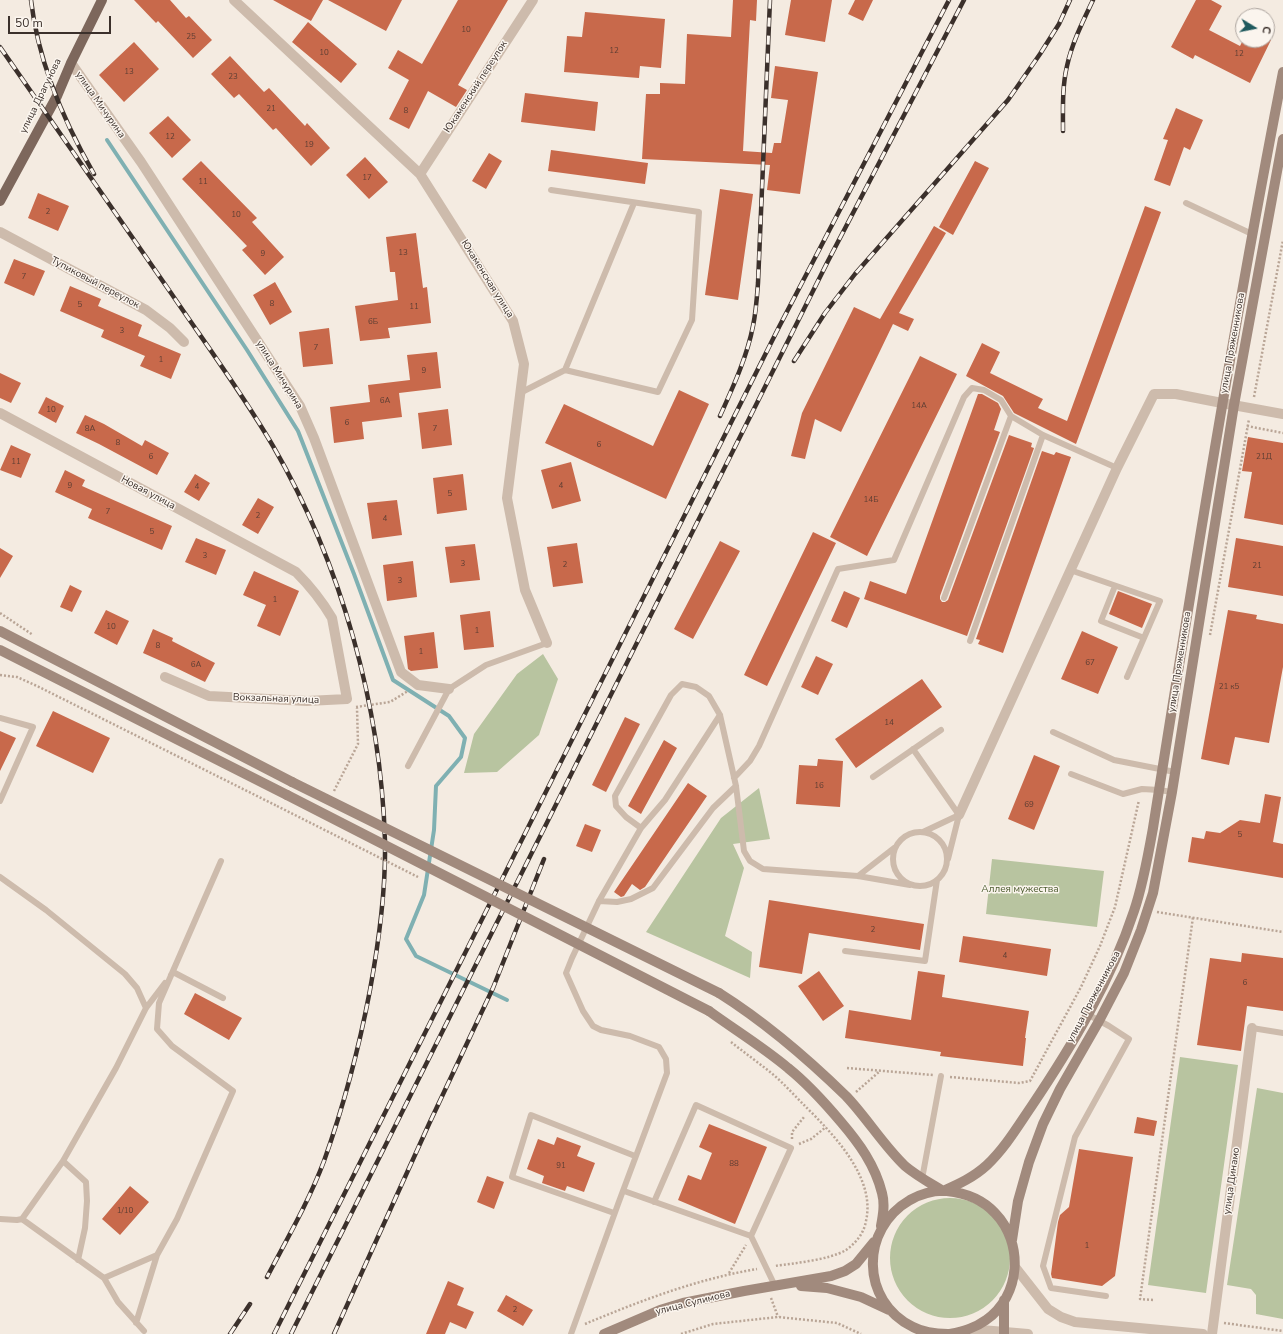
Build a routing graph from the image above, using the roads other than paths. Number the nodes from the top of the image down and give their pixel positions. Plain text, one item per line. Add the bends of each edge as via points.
1 (102, 0) edge
2 (234, 0) edge
3 (533, 0) edge
4 (71, 63) junction
5 (1283, 72) edge
6 (1283, 139) edge
7 (420, 174) junction
8 (551, 190) dead end
9 (0, 201) edge
10 (634, 203) junction
11 (1186, 203) dead end
12 (0, 232) edge
13 (1252, 234) junction
14 (184, 342) dead end
15 (565, 370) junction
16 (520, 393) junction
17 (1222, 403) junction
18 (1234, 405) junction
19 (0, 413) edge
20 (1283, 414) edge
21 (1011, 416) junction
22 (1043, 435) junction
23 (1117, 468) junction
24 (1070, 570) junction
25 (1115, 586) junction
26 (944, 598) dead end
27 (0, 631) edge
28 (1144, 638) junction
29 (970, 641) dead end
30 (547, 643) joint
31 (0, 650) edge
32 (165, 677) dead end
33 (1127, 677) dead end
34 (450, 689) junction
35 (347, 699) joint
36 (720, 715) junction
37 (0, 718) edge
38 (941, 730) dead end
39 (1053, 732) dead end
40 (913, 749) junction
41 (408, 766) dead end
42 (1163, 770) junction
43 (1175, 772) junction
44 (1070, 774) dead end
45 (873, 777) dead end
46 (734, 778) junction
47 (736, 786) junction
48 (1159, 790) junction
49 (1172, 792) junction
50 (0, 801) edge
51 (958, 815) junction
52 (641, 828) junction
53 (923, 832) junction
54 (894, 848) junction
55 (221, 861) dead end
56 (947, 864) junction
57 (858, 876) junction
58 (0, 877) edge
59 (937, 880) junction
60 (910, 885) junction
61 (599, 901) junction
62 (845, 951) dead end
63 (173, 972) junction
64 (223, 998) dead end
65 (146, 1008) junction
66 (1087, 1014) junction
67 (1099, 1021) junction
68 (1252, 1028) joint
69 (1283, 1032) edge
70 (941, 1076) road end
71 (636, 1156) junction
72 (63, 1161) junction
73 (922, 1179) junction
74 (624, 1191) junction
75 (943, 1191) junction
76 (654, 1202) junction
77 (614, 1213) junction
78 (0, 1219) edge
79 (22, 1219) junction
80 (878, 1235) junction
81 (751, 1236) junction
82 (1012, 1240) junction
83 (157, 1255) junction
84 (78, 1260) junction
85 (1015, 1267) junction
86 (104, 1278) junction
87 (780, 1285) junction
88 (1106, 1296) dead end
89 (1004, 1300) junction
90 (890, 1310) junction
91 (136, 1323) junction
92 (144, 1331) dead end
93 (971, 1332) edge
94 (928, 1333) edge
95 (1004, 1333) edge
96 (571, 1334) edge
97 (604, 1334) edge
98 (949, 1334) edge
99 (1028, 1334) edge
100 (1203, 1334) edge
101 (1212, 1334) edge

1 - 4 main road, улица Драгунова
2 - 7 street, Юкаменская улица
3 - 7 street, Юкаменский переулок
4 - 9 main road, улица Драгунова
4 - 34 street, улица Мичурина via 141,162 300,406 401,672 418,684
5 - 13 main road, улица Пряженникова
6 - 18 main road, улица Пряженникова
7 - 16 street, Юкаменская улица via 513,321 524,364
8 - 10 lane
10 - 15 lane
10 - 15 lane via 699,212 692,320 658,392
11 - 13 lane
12 - 14 street, Тупиковый переулок via 146,310
13 - 17 main road, улица Пряженникова
15 - 16 lane
16 - 30 street, Юкаменская улица via 507,498 525,590
17 - 18 street
17 - 23 street via 1176,394 1154,394
17 - 42 main road, улица Пряженникова
18 - 20 street
18 - 43 main road, улица Пряженникова
19 - 35 street, Новая улица via 296,572 326,607 332,618
21 - 22 lane
21 - 26 lane
21 - 46 lane via 1001,400 984,390 972,388 964,397 894,560 838,569 759,746 750,761
22 - 23 lane
22 - 29 lane
23 - 24 street
24 - 25 lane
24 - 51 street
25 - 28 lane via 1101,621
25 - 28 lane via 1160,601
27 - 73 main road, bridge via 292,782 719,993 764,1024 806,1058 848,1098 888,1147
28 - 33 lane
30 - 34 lane via 486,665
31 - 80 main road, bridge via 709,1011 789,1068 826,1104 857,1140 877,1177 882,1193 883,1215
32 - 35 street, Вокзальная улица via 209,696 307,701
34 - 41 lane
36 - 46 lane
36 - 52 lane via 665,800
36 - 52 lane via 709,696 696,687 682,684 671,695 615,796 616,806
37 - 50 lane via 33,727
38 - 40 lane
39 - 42 lane via 1114,760
40 - 45 lane
40 - 51 lane
42 - 43 lane
42 - 48 main road, улица Пряженникова
43 - 49 main road, улица Пряженникова
44 - 48 lane via 1123,794
46 - 47 lane
47 - 57 lane via 744,851 750,861 763,869
47 - 61 lane via 713,808 653,888 632,900
48 - 49 lane
48 - 66 main road, улица Пряженникова via 1150,846 1134,910 1107,977
49 - 67 main road, улица Пряженникова via 1153,893 1124,973
51 - 53 lane
51 - 56 lane
52 - 61 lane
53 - 54 lane via 906,835
53 - 56 lane via 931,834 944,846
54 - 57 lane
54 - 60 lane via 892,857 896,873 902,881
55 - 63 lane
56 - 59 lane
57 - 60 lane
58 - 65 lane via 46,910 125,974 136,988
59 - 60 lane via 920,887
59 - 62 lane via 925,961
61 - 71 lane via 566,973 592,1026 659,1047 666,1059 667,1073
63 - 64 lane
63 - 65 lane
63 - 83 lane via 159,1003 157,1029 172,1046 233,1091 177,1219
65 - 72 lane via 116,1068
66 - 67 lane
66 - 75 main road, улица Пряженникова via 1049,1080 1010,1138 975,1175
67 - 82 main road, улица Пряженникова via 1043,1124 1020,1195
67 - 88 lane via 1129,1039 1075,1137 1043,1266 1051,1288
68 - 69 lane
68 - 101 street, улица Динамо
70 - 73 lane
71 - 74 lane
71 - 77 lane via 531,1115 512,1177
72 - 79 lane
72 - 84 lane via 86,1182 85,1228
73 - 75 main road
74 - 76 lane
74 - 77 lane
75 - 80 main road, улица Сулимова via 931,1192 901,1205 890,1215
75 - 82 main road via 970,1196 990,1207 1003,1222
76 - 81 lane
76 - 81 lane via 696,1104 791,1148
77 - 96 lane
78 - 79 lane
79 - 84 lane
80 - 87 main road, улица Сулимова via 856,1264 845,1271
80 - 90 main road via 872,1256 874,1277 881,1298
81 - 87 lane
82 - 85 main road
83 - 86 lane
83 - 91 lane
84 - 86 lane
85 - 89 main road via 1011,1288
85 - 100 street via 1048,1309 1061,1317 1076,1322
86 - 91 lane via 118,1302
87 - 90 main road, улица Сулимова via 827,1288 861,1297
87 - 97 main road, улица Сулимова via 707,1298 660,1310
89 - 93 main road via 988,1319
89 - 95 main road
90 - 94 main road via 912,1327
91 - 92 lane
93 - 95 street
93 - 98 main road
94 - 98 main road
95 - 99 street

